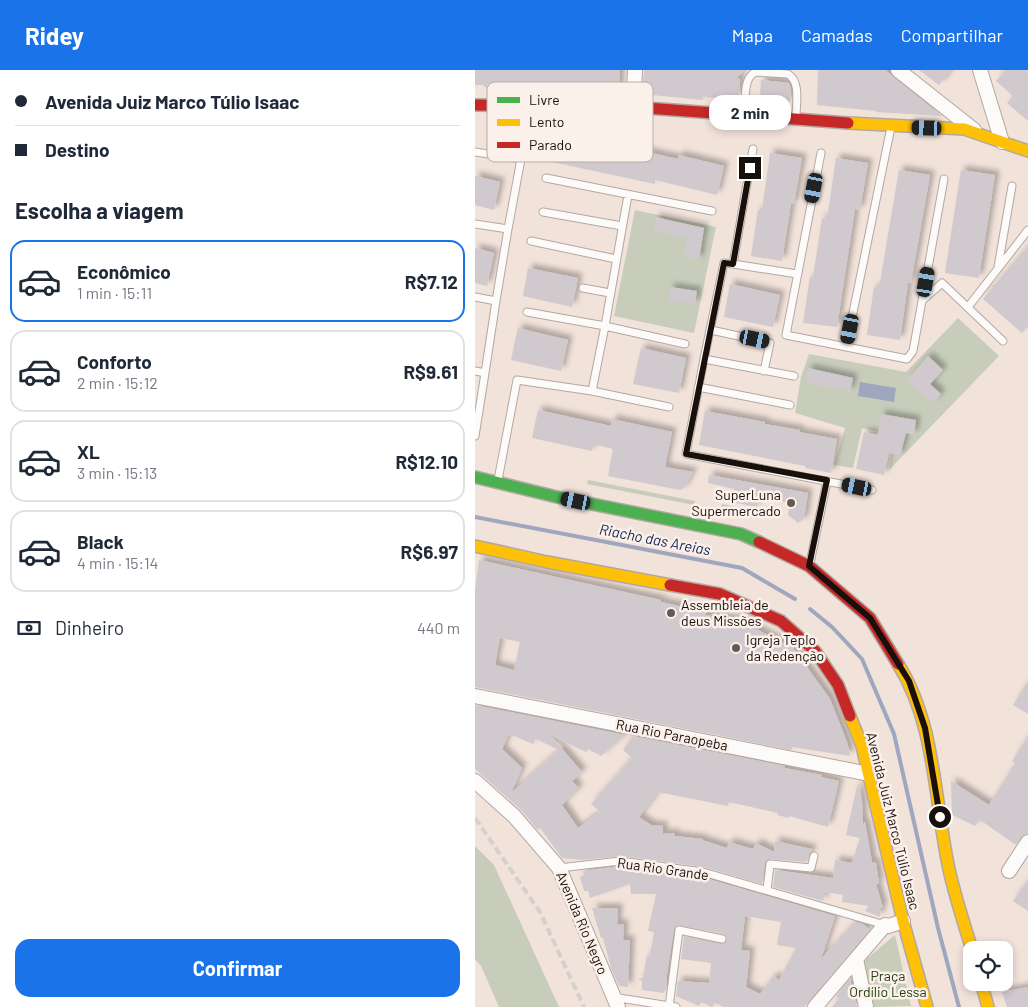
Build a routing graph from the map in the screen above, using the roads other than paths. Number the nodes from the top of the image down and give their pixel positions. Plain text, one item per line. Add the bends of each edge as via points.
1 (898, 70) edge
2 (980, 70) edge
3 (653, 109) edge
4 (745, 116) junction
5 (797, 119) junction
6 (891, 126) junction
7 (980, 135) junction
8 (1002, 142) junction
9 (753, 149) dead end
10 (1028, 150) edge
11 (821, 154) dead end
12 (520, 162) edge
13 (546, 178) dead end
14 (944, 179) dead end
15 (1012, 186) dead end
16 (628, 195) junction
17 (712, 211) dead end
18 (543, 212) dead end
19 (475, 224) edge
20 (622, 226) junction
21 (508, 229) junction
22 (1028, 230) edge
23 (531, 240) dead end
24 (616, 259) junction
25 (733, 264) junction
26 (997, 268) junction
27 (797, 274) junction
28 (583, 288) dead end
29 (611, 292) junction
30 (475, 297) edge
31 (923, 300) junction
32 (496, 301) junction
33 (968, 307) junction
34 (527, 312) dead end
35 (605, 326) junction
36 (711, 330) junction
37 (1003, 341) dead end
38 (685, 344) dead end
39 (846, 347) junction
40 (704, 359) junction
41 (764, 371) junction
42 (475, 372) edge
43 (485, 373) junction
44 (793, 376) dead end
45 (698, 387) junction
46 (592, 391) junction
47 (790, 405) dead end
48 (669, 407) dead end
49 (475, 436) edge
50 (475, 477) edge
51 (827, 480) junction
52 (498, 482) junction
53 (872, 490) dead end
54 (475, 546) edge
55 (809, 566) junction
56 (475, 696) edge
57 (869, 774) junction
58 (475, 780) edge
59 (1028, 842) edge
60 (814, 856) dead end
61 (559, 868) junction
62 (1009, 870) dead end
63 (767, 890) junction
64 (903, 921) junction
65 (885, 925) junction
66 (722, 939) dead end
67 (969, 941) edge
68 (856, 959) junction
69 (984, 991) edge
70 (615, 1002) edge
71 (672, 1007) edge
72 (815, 1007) edge
73 (866, 1007) edge
74 (927, 1007) edge
75 (988, 1007) edge

1 - 7 street
2 - 8 street
3 - 4 main road
4 - 5 main road
4 - 5 lane via 748,78 756,72 788,74 795,80
5 - 6 main road
6 - 7 main road via 963,129
6 - 39 lane
7 - 8 main road
8 - 10 main road
9 - 25 lane
11 - 27 lane
12 - 21 lane
13 - 16 lane
14 - 31 lane
15 - 26 lane
16 - 17 lane
16 - 20 lane
18 - 20 lane
19 - 21 lane
20 - 24 lane
21 - 32 lane
22 - 26 lane
23 - 24 lane
24 - 29 lane
25 - 27 lane
25 - 36 lane via 724,263
26 - 33 lane
27 - 39 lane via 786,336
28 - 29 lane
29 - 35 lane
30 - 32 lane
31 - 33 lane via 942,282
31 - 39 lane via 913,351 907,359
32 - 43 lane
33 - 37 lane
34 - 35 lane
35 - 38 lane
35 - 46 lane
36 - 40 lane
36 - 41 lane via 770,342
40 - 41 lane
40 - 45 lane
41 - 44 lane
42 - 43 lane
43 - 49 lane
45 - 47 lane
45 - 51 lane via 686,454
46 - 48 lane
46 - 52 lane via 517,380
50 - 52 main road
51 - 53 lane
51 - 55 lane
52 - 55 main road via 741,534
54 - 57 main road, Avenida Juiz Marco Túlio Isaac via 720,594 781,621 815,651 838,685 862,746
55 - 67 main road via 870,618 909,681 925,728 949,870
56 - 57 street, Rua Rio Paraopeba
57 - 64 main road, Avenida Juiz Marco Túlio Isaac
58 - 61 street, Avenida Rio Negro via 514,816
59 - 62 street
60 - 63 lane via 811,868 770,864
61 - 63 lane, Rua Rio Grande via 620,861 703,872
61 - 70 street, Avenida Rio Negro
63 - 65 lane, Rua Rio Grande
64 - 65 street, Rua Rio Grande
64 - 74 main road, Avenida Juiz Marco Túlio Isaac
65 - 68 street
66 - 71 lane via 679,930
68 - 72 street
68 - 73 street
69 - 75 main road
70 - 71 lane

